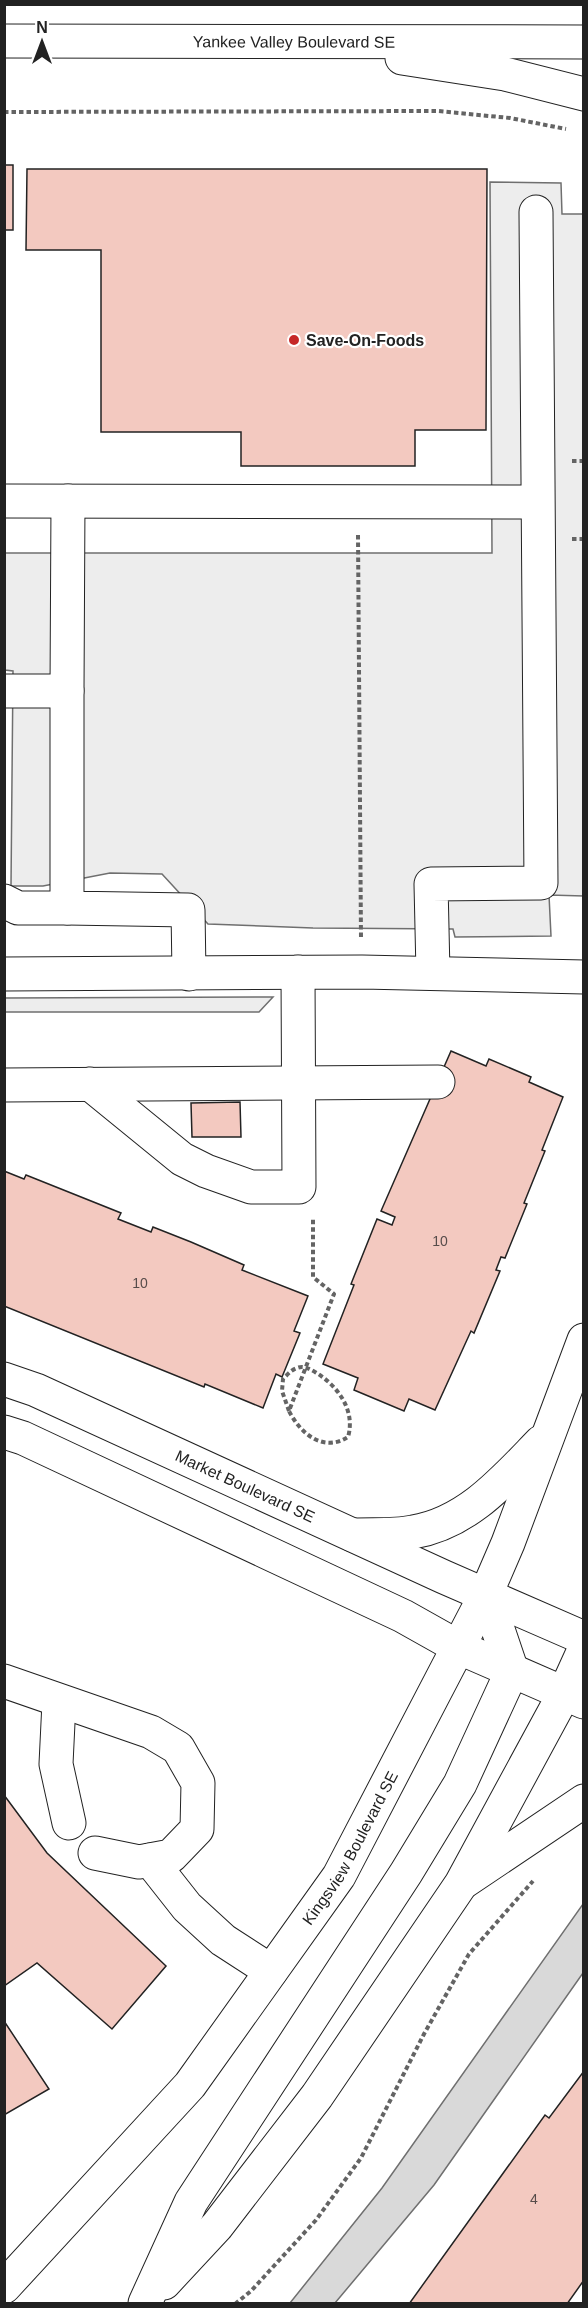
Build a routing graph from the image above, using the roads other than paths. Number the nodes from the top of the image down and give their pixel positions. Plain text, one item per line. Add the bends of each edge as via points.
1 (4, 41) edge
2 (293, 41) junction
3 (584, 42) edge
4 (584, 94) edge
5 (536, 212) dead end
6 (4, 501) edge
7 (68, 501) junction
8 (537, 502) junction
9 (4, 691) edge
10 (67, 691) junction
11 (4, 901) edge
12 (67, 908) junction
13 (298, 972) junction
14 (433, 973) junction
15 (4, 974) edge
16 (189, 974) junction
17 (582, 979) edge
18 (298, 1082) junction
19 (438, 1082) dead end
20 (90, 1084) junction
21 (4, 1085) edge
22 (584, 1340) edge
23 (4, 1380) edge
24 (4, 1432) edge
25 (549, 1434) junction
26 (352, 1535) junction
27 (486, 1594) junction
28 (584, 1638) edge
29 (460, 1648) junction
30 (584, 1650) edge
31 (512, 1671) junction
32 (4, 1681) edge
33 (574, 1698) edge
34 (59, 1702) junction
35 (584, 1801) edge
36 (69, 1822) dead end
37 (95, 1853) dead end
38 (150, 1860) junction
39 (461, 1884) junction
40 (271, 1971) junction
41 (9, 2273) edge
42 (144, 2303) edge

1 - 2 main road, Yankee Valley Boulevard SE
2 - 3 main road, Yankee Valley Boulevard SE
2 - 4 main road via 505,74
5 - 8 main road
6 - 7 main road
7 - 8 main road
7 - 10 main road
8 - 14 main road via 541,883 431,884
9 - 10 main road
10 - 12 main road
11 - 12 main road via 18,908
12 - 16 main road via 188,910
13 - 14 main road
13 - 16 main road
13 - 18 main road
14 - 17 main road
15 - 16 main road
18 - 19 main road
18 - 20 main road
18 - 20 main road via 299,1187 251,1187 206,1171 182,1159
20 - 21 main road
22 - 25 main road, Kingsview Boulevard SE
23 - 26 main road, Market Boulevard SE via 36,1390
24 - 29 main road via 403,1616
25 - 26 main road via 487,1497 452,1519 414,1532
25 - 27 main road, Kingsview Boulevard SE
26 - 27 main road, Market Boulevard SE
27 - 28 main road, Market Boulevard SE
27 - 29 main road, Kingsview Boulevard SE
27 - 31 main road
29 - 31 main road
29 - 40 main road, Kingsview Boulevard SE via 339,1876
30 - 33 main road
31 - 33 main road
31 - 42 main road via 460,1784 191,2202
32 - 34 main road
33 - 39 main road
34 - 36 main road via 56,1764
34 - 38 main road via 151,1732 178,1748 198,1783 197,1829 171,1856
35 - 39 main road
37 - 38 main road via 139,1862
38 - 40 main road via 187,1907 223,1940
39 - 42 main road via 302,2115 217,2226
40 - 41 main road, Kingsview Boulevard SE via 190,2085

